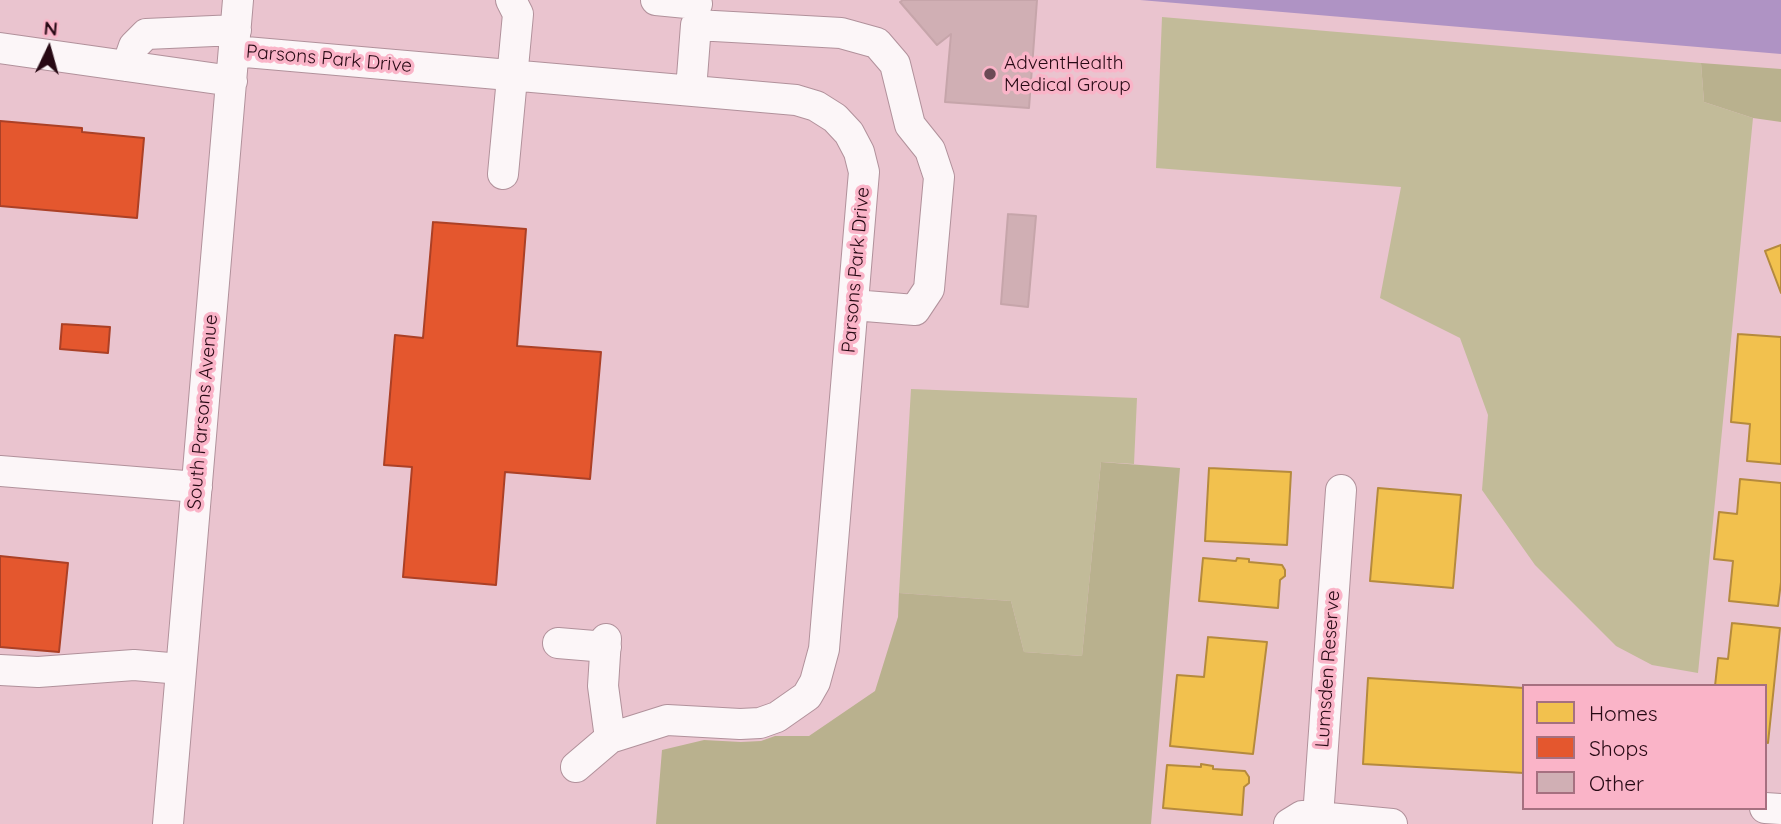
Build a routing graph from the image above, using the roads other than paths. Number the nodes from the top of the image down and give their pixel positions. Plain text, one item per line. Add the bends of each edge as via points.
1 (238, 0) edge
2 (511, 0) edge
3 (656, 0) edge
4 (696, 10) edge
5 (235, 41) junction
6 (0, 48) edge
7 (127, 66) junction
8 (512, 75) junction
9 (232, 81) junction
10 (691, 90) junction
11 (503, 174) dead end
12 (853, 305) junction
13 (0, 471) edge
14 (197, 486) junction
15 (1341, 490) dead end
16 (558, 643) dead end
17 (181, 669) junction
18 (0, 670) edge
19 (610, 738) junction
20 (576, 767) dead end
21 (1318, 817) junction
22 (168, 824) edge
23 (1289, 824) edge
24 (1392, 824) edge

1 - 5 street, South Parsons Avenue
2 - 8 street via 518,15
3 - 4 street
4 - 10 street
4 - 12 street via 841,33 877,43 895,64 910,125 930,150 939,177 929,289 915,310
5 - 7 street, Parsons Park Drive via 146,34 134,46
5 - 8 street, Parsons Park Drive
5 - 9 street, South Parsons Avenue
6 - 7 street
7 - 9 street
8 - 10 street, Parsons Park Drive
8 - 11 street
9 - 14 street, South Parsons Avenue
10 - 12 street, Parsons Park Drive via 796,100 816,106 849,133 864,172
12 - 19 street, Parsons Park Drive via 824,649 815,682 795,706 760,723 667,720
13 - 14 street
14 - 17 street, South Parsons Avenue
15 - 21 street, Lumsden Reserve
16 - 19 street via 606,643 603,687
17 - 18 street via 134,665
17 - 22 street, South Parsons Avenue
19 - 20 street, Parsons Park Drive
21 - 23 street via 1302,816
21 - 24 street

